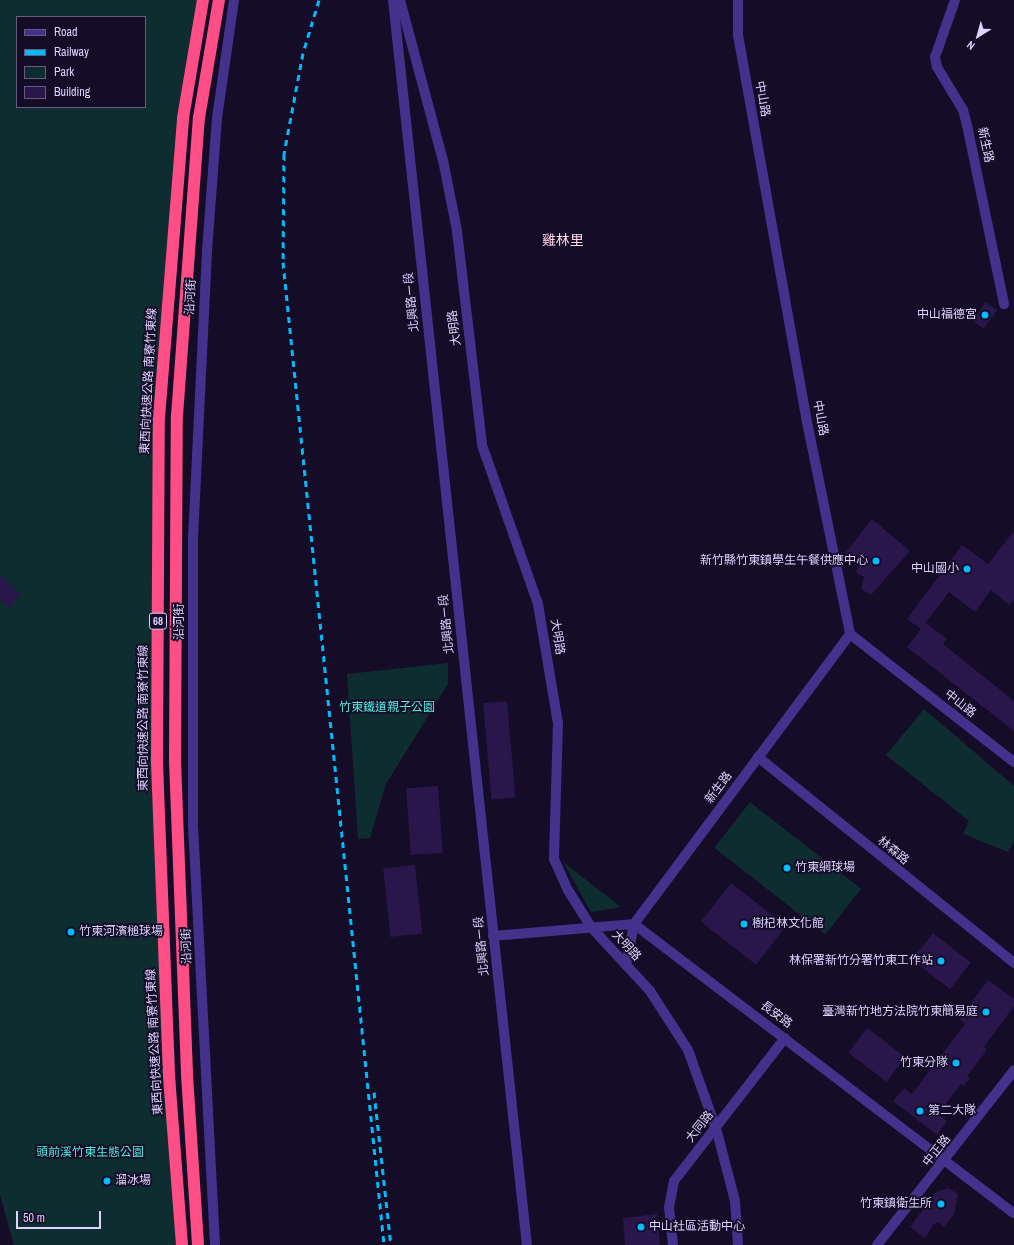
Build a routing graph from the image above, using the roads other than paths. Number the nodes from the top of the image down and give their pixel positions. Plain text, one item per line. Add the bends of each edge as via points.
1 (203, 0) edge
2 (219, 0) edge
3 (234, 0) edge
4 (393, 0) edge
5 (400, 0) edge
6 (738, 0) edge
7 (955, 0) edge
8 (1004, 304) dead end
9 (850, 634) junction
10 (758, 757) junction
11 (1014, 762) edge
12 (634, 924) junction
13 (591, 927) junction
14 (494, 936) junction
15 (1014, 963) edge
16 (626, 965) junction
17 (785, 1038) junction
18 (1014, 1070) edge
19 (716, 1128) junction
20 (946, 1161) junction
21 (1014, 1213) edge
22 (182, 1245) edge
23 (198, 1245) edge
24 (215, 1245) edge
25 (527, 1245) edge
26 (673, 1245) edge
27 (738, 1245) edge
28 (878, 1245) edge

1 - 22 highway, 東西向快速公路 南寮竹東線 / 68 via 183,118 159,418 157,761 170,1075
2 - 23 highway, 68 via 199,118 177,416 175,759 187,1073
3 - 24 street, 沿河街 via 217,118 207,251 193,538 193,822
4 - 14 street, 北興路ㄧ段
5 - 13 street, 大明路 via 443,160 457,231 482,445 538,604 558,723 554,859 568,890
6 - 9 street, 中山路 via 738,35 806,417
7 - 8 street, 新生路 via 934,57 937,67 963,110
9 - 10 street, 新生路
9 - 11 street, 中山路
10 - 12 street, 新生路
10 - 15 street, 林森路
12 - 13 street
12 - 16 street, 新生路
12 - 17 street, 長安路
13 - 14 street
13 - 16 street, 大明路
14 - 25 street, 北興路ㄧ段
16 - 19 street, 大明路 via 650,991 688,1050
17 - 19 street, 大同路
17 - 20 street, 長安路
18 - 20 street, 中正路
19 - 26 street, 大同路 via 674,1181 669,1207
19 - 27 street, 大明路 via 735,1201
20 - 21 street, 長安路
20 - 28 street, 中正路

